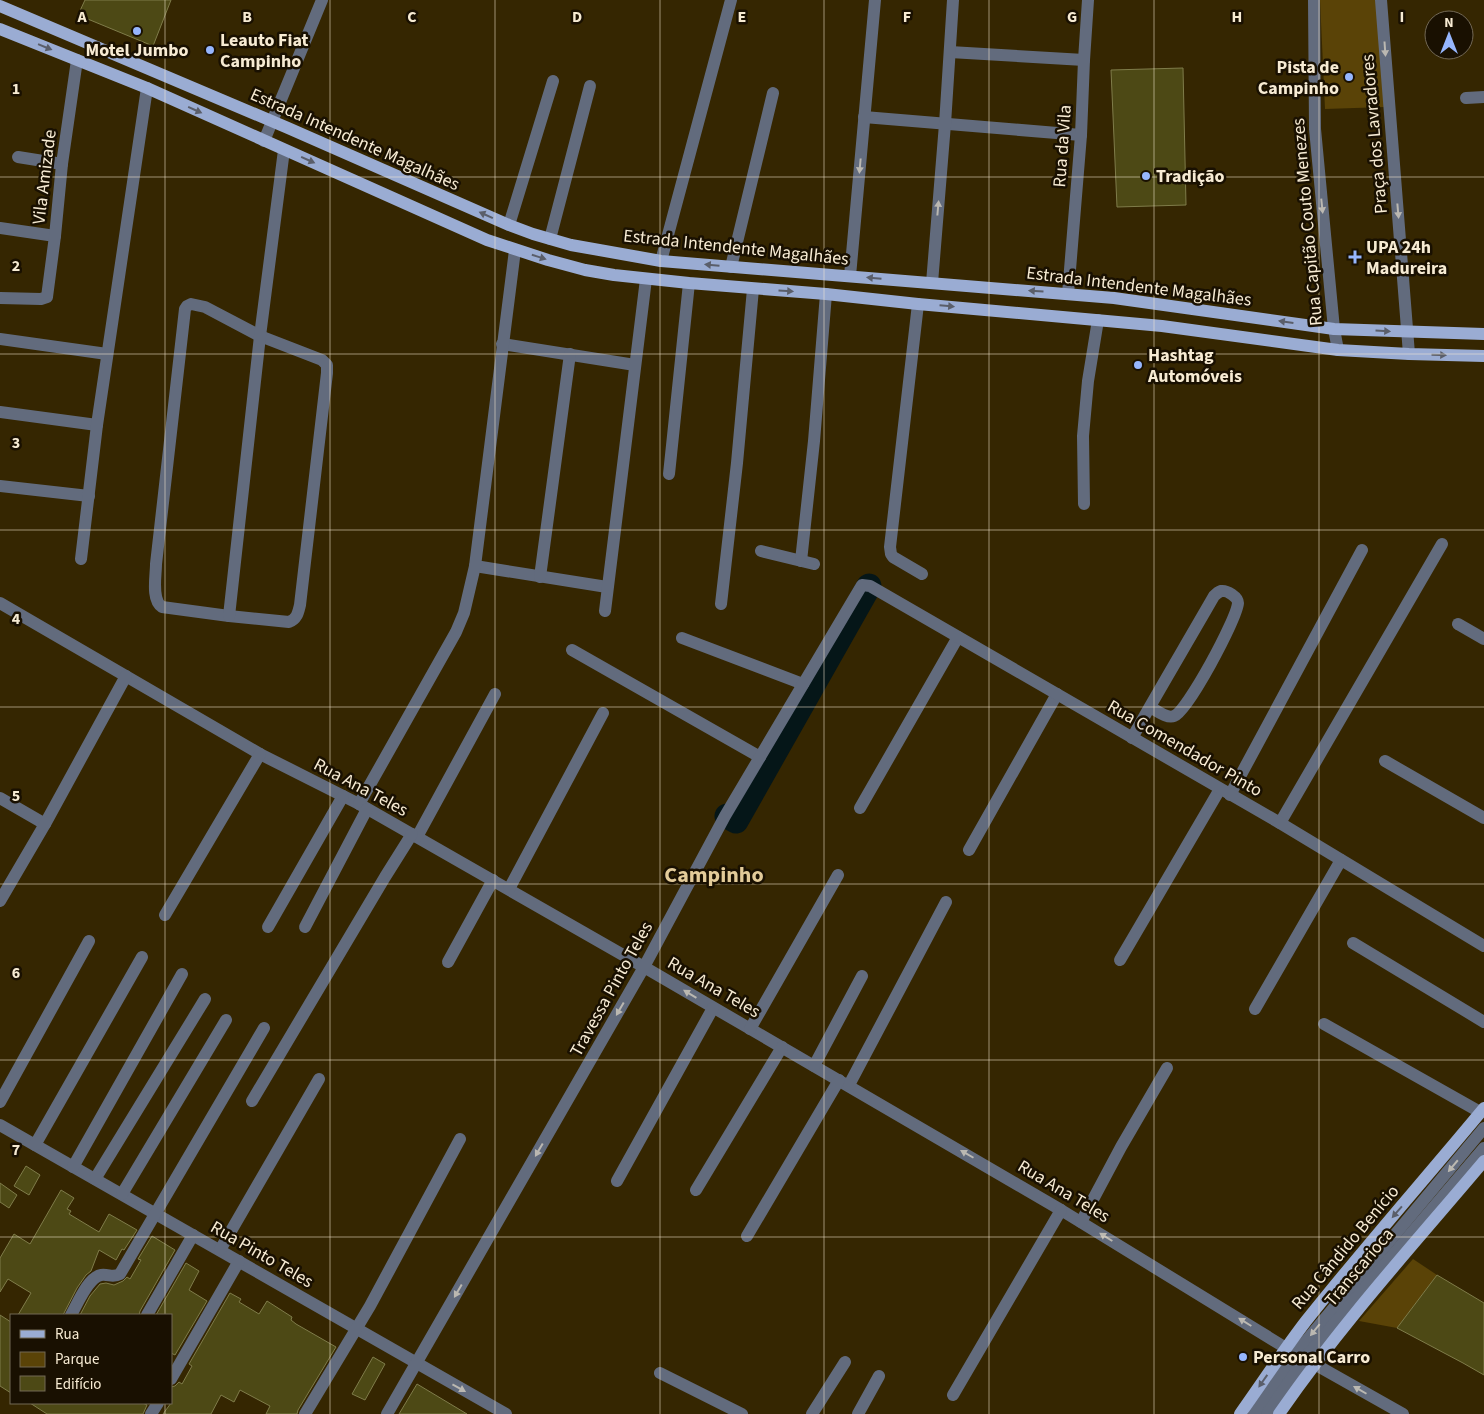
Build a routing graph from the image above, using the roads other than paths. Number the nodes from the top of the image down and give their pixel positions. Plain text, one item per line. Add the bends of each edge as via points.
1 (322, 0) edge
2 (731, 0) edge
3 (874, 0) edge
4 (953, 0) edge
5 (1088, 0) edge
6 (1314, 0) edge
7 (1382, 0) edge
8 (0, 6) edge
9 (0, 29) edge
10 (950, 52) junction
11 (78, 60) junction
12 (1084, 60) junction
13 (553, 80) dead end
14 (590, 86) dead end
15 (148, 88) junction
16 (773, 93) dead end
17 (1484, 97) edge
18 (1466, 98) dead end
19 (864, 117) junction
20 (272, 121) junction
21 (945, 124) junction
22 (1081, 135) junction
23 (264, 141) junction
24 (284, 150) junction
25 (18, 157) dead end
26 (62, 164) junction
27 (508, 225) junction
28 (0, 228) edge
29 (55, 236) junction
30 (550, 239) junction
31 (515, 250) junction
32 (661, 261) junction
33 (731, 267) junction
34 (850, 276) junction
35 (646, 279) junction
36 (689, 283) junction
37 (932, 283) junction
38 (753, 289) junction
39 (826, 294) junction
40 (1068, 294) junction
41 (0, 298) edge
42 (918, 304) junction
43 (1098, 320) junction
44 (1334, 329) junction
45 (1408, 332) junction
46 (1484, 334) edge
47 (260, 336) junction
48 (0, 339) edge
49 (502, 344) junction
50 (1338, 350) junction
51 (107, 354) junction
52 (570, 354) junction
53 (1409, 354) junction
54 (1484, 356) edge
55 (635, 365) junction
56 (0, 412) edge
57 (97, 425) junction
58 (669, 474) dead end
59 (0, 486) edge
60 (89, 496) junction
61 (1084, 504) dead end
62 (1442, 544) dead end
63 (1362, 550) dead end
64 (761, 551) dead end
65 (81, 559) dead end
66 (475, 566) junction
67 (922, 574) dead end
68 (540, 577) junction
69 (866, 584) joint
70 (607, 588) junction
71 (0, 603) edge
72 (721, 604) dead end
73 (605, 611) dead end
74 (229, 616) junction
75 (1458, 624) dead end
76 (958, 637) junction
77 (682, 638) dead end
78 (1484, 639) edge
79 (572, 650) dead end
80 (126, 676) junction
81 (803, 684) junction
82 (495, 694) dead end
83 (1057, 694) junction
84 (1150, 707) junction
85 (603, 713) dead end
86 (1132, 738) junction
87 (260, 754) junction
88 (760, 757) junction
89 (1385, 761) dead end
90 (1225, 792) junction
91 (343, 796) junction
92 (0, 798) edge
93 (363, 807) junction
94 (860, 808) dead end
95 (1484, 818) edge
96 (1280, 823) junction
97 (45, 824) junction
98 (414, 835) junction
99 (969, 850) dead end
100 (1341, 860) junction
101 (838, 875) dead end
102 (493, 880) junction
103 (509, 889) junction
104 (0, 901) edge
105 (946, 902) dead end
106 (165, 915) dead end
107 (268, 927) dead end
108 (305, 927) dead end
109 (89, 941) dead end
110 (1353, 943) dead end
111 (1484, 946) edge
112 (142, 957) dead end
113 (1120, 960) dead end
114 (448, 962) dead end
115 (644, 967) junction
116 (182, 974) dead end
117 (862, 976) dead end
118 (205, 999) dead end
119 (713, 1008) junction
120 (1256, 1009) dead end
121 (226, 1020) dead end
122 (1484, 1022) edge
123 (1324, 1024) dead end
124 (264, 1028) dead end
125 (750, 1029) junction
126 (782, 1047) junction
127 (814, 1066) junction
128 (1167, 1068) dead end
129 (319, 1079) dead end
130 (844, 1083) junction
131 (252, 1100) dead end
132 (0, 1102) edge
133 (1482, 1110) edge
134 (0, 1125) edge
135 (1484, 1128) edge
136 (460, 1139) dead end
137 (35, 1145) junction
138 (1484, 1148) edge
139 (1484, 1161) edge
140 (73, 1166) junction
141 (94, 1179) junction
142 (617, 1182) dead end
143 (696, 1190) dead end
144 (122, 1194) junction
145 (1062, 1210) junction
146 (156, 1214) junction
147 (1081, 1222) junction
148 (193, 1235) junction
149 (747, 1236) dead end
150 (220, 1250) junction
151 (239, 1261) junction
152 (72, 1314) edge
153 (148, 1314) edge
154 (357, 1329) junction
155 (1301, 1356) junction
156 (845, 1362) dead end
157 (417, 1364) junction
158 (660, 1373) dead end
159 (879, 1376) dead end
160 (172, 1377) edge
161 (952, 1395) dead end
162 (737, 1413) edge
163 (305, 1414) edge
164 (387, 1414) edge
165 (506, 1414) edge
166 (812, 1414) edge
167 (858, 1414) edge
168 (1240, 1414) edge
169 (1254, 1414) edge
170 (1267, 1414) edge
171 (1279, 1414) edge
172 (1403, 1414) edge

1 - 20 street
2 - 32 street
3 - 19 street
4 - 10 street
5 - 12 street, Rua da Vila
6 -> 44 street, Rua Capitão Couto Menezes via 1315,129
7 -> 45 street, Praça dos Lavradores
8 - 20 main road, Estrada Intendente Magalhães
9 -> 11 main road, Estrada Intendente Magalhães
10 - 12 street
10 - 21 street
11 - 15 main road, Estrada Intendente Magalhães
11 - 26 street, Vila Amizade
12 - 22 street, Rua da Vila
13 - 27 street
14 - 30 street
15 -> 23 main road, Estrada Intendente Magalhães
15 - 51 street
16 - 33 street
17 - 18 street
19 - 21 street
19 -> 34 street
20 - 23 street
27 -> 20 main road, Estrada Intendente Magalhães
21 - 22 street
37 -> 21 street
22 - 40 street, Rua da Vila
23 - 24 main road, Estrada Intendente Magalhães
24 -> 31 main road, Estrada Intendente Magalhães
24 - 47 street
25 - 26 street
26 - 29 street, Vila Amizade
27 - 30 main road, Estrada Intendente Magalhães
28 - 29 street
29 - 41 street, Vila Amizade via 47,297 41,300
30 - 32 main road, Estrada Intendente Magalhães
31 -> 35 main road, Estrada Intendente Magalhães via 585,270
31 - 49 street
33 -> 32 main road, Estrada Intendente Magalhães
33 - 34 main road, Estrada Intendente Magalhães
37 -> 34 main road, Estrada Intendente Magalhães
35 - 36 main road, Estrada Intendente Magalhães
35 - 55 street
36 - 38 main road, Estrada Intendente Magalhães
36 - 58 street
40 -> 37 main road, Estrada Intendente Magalhães
38 -> 39 main road, Estrada Intendente Magalhães
38 - 72 street
39 - 42 main road, Estrada Intendente Magalhães
39 - 64 street via 807,563
44 -> 40 main road, Estrada Intendente Magalhães
42 -> 43 main road, Estrada Intendente Magalhães
42 - 67 street via 890,547 893,557
43 - 50 main road, Estrada Intendente Magalhães
43 - 61 street via 1083,436
44 -> 45 main road, Estrada Intendente Magalhães
44 - 50 street, Rua Capitão Couto Menezes
45 - 46 main road, Estrada Intendente Magalhães
45 - 53 street, Praça dos Lavradores
47 - 74 street
47 - 74 street via 322,360 327,364 328,373 297,615 289,622
47 - 74 street via 205,307 191,304 185,309 156,564 157,603 162,607
48 - 51 street
49 - 52 street
49 - 66 street
50 - 53 main road, Estrada Intendente Magalhães
51 - 57 street
52 - 55 street
52 - 68 street
53 -> 54 main road, Estrada Intendente Magalhães
55 - 70 street
56 - 57 street
57 - 60 street
59 - 60 street
60 - 65 street
62 - 96 street
63 - 90 street
66 - 68 street
66 - 93 street via 456,632
68 - 70 street
69 - 76 street, Rua Comendador Pinto
69 - 81 street, Travessa Pinto Teles via 861,586
70 - 73 street
71 - 80 street, Rua Ana Teles
75 - 78 street
76 - 83 street, Rua Comendador Pinto
76 - 94 street
77 - 81 street
79 - 88 street
80 - 87 street, Rua Ana Teles
80 - 97 street
81 - 88 street, Travessa Pinto Teles
82 - 98 street
83 - 86 street, Rua Comendador Pinto
83 - 99 street
84 - 84 street via 1171,717 1184,708 1233,621 1238,605 1235,596 1224,591 1214,596
84 - 86 street
85 - 103 street
86 - 90 street, Rua Comendador Pinto
87 - 91 street, Rua Ana Teles
87 - 106 street
88 - 115 street, Travessa Pinto Teles
89 - 95 street
90 - 96 street, Rua Comendador Pinto
90 - 113 street
91 - 93 street, Rua Ana Teles
91 - 107 street
92 - 97 street
93 - 98 street, Rua Ana Teles
93 - 108 street
96 - 100 street, Rua Comendador Pinto
97 - 104 street
98 - 102 street, Rua Ana Teles
98 - 131 street via 384,877
100 - 111 street, Rua Comendador Pinto
100 - 120 street
101 - 125 street
102 - 103 street, Rua Ana Teles
102 - 114 street
103 - 115 street, Rua Ana Teles
105 - 130 street
109 - 132 street
110 - 122 street
112 - 137 street
119 -> 115 street, Rua Ana Teles
115 -> 157 street, Travessa Pinto Teles
116 - 140 street
117 - 127 street
118 - 141 street
119 - 125 street, Rua Ana Teles
119 - 142 street
121 - 144 street
123 - 133 street
124 - 146 street
125 - 126 street, Rua Ana Teles
126 - 127 street, Rua Ana Teles
126 - 143 street
127 - 130 street, Rua Ana Teles
128 - 147 street
129 - 150 street
145 -> 130 street, Rua Ana Teles
130 - 149 street
133 -> 155 main road, Rua Cândido Benício via 1366,1248
134 - 137 street, Rua Pinto Teles
135 -> 155 street, Transcarioca
136 - 154 street
137 - 140 street, Rua Pinto Teles
138 - 155 street, Transcarioca
139 - 155 main road, Rua Cândido Benício via 1377,1286
140 - 141 street, Rua Pinto Teles
141 - 144 street, Rua Pinto Teles
144 - 146 street, Rua Pinto Teles
145 - 147 street, Rua Ana Teles
145 - 161 street
146 - 148 street, Rua Pinto Teles
146 - 152 street via 120,1274 112,1277 101,1275 91,1280
155 -> 147 street, Rua Ana Teles
148 - 150 street, Rua Pinto Teles
148 - 153 street
150 - 151 street, Rua Pinto Teles
151 - 154 street, Rua Pinto Teles
151 - 160 street
154 - 157 street, Rua Pinto Teles
154 - 163 street
155 -> 168 main road, Rua Cândido Benício
155 - 169 street, Transcarioca
155 - 170 street, Transcarioca
155 - 171 main road, Rua Cândido Benício
172 -> 155 street, Rua Ana Teles
156 - 166 street
157 - 164 street, Travessa Pinto Teles
157 -> 165 street, Rua Pinto Teles
158 - 162 street
159 - 167 street

